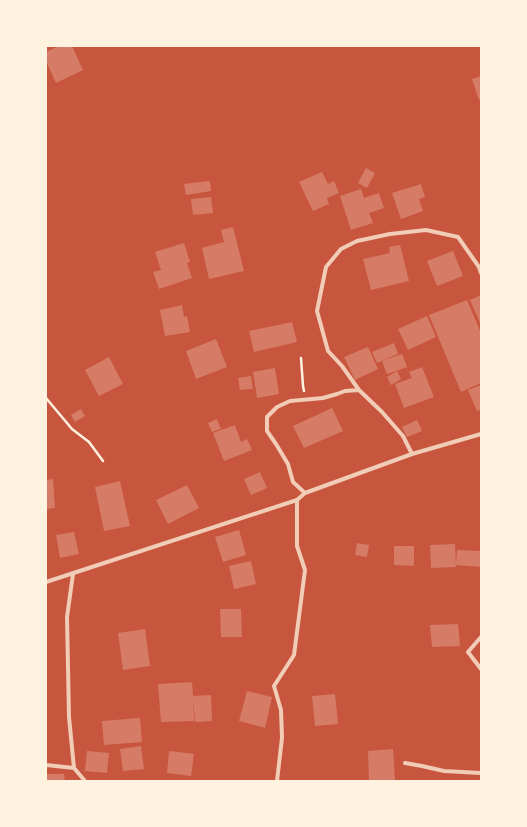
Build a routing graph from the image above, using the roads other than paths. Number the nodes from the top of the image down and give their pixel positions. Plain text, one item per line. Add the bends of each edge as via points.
1 (481, 273) edge
2 (359, 390) junction
3 (481, 434) edge
4 (412, 454) junction
5 (305, 493) junction
6 (297, 500) junction
7 (73, 574) junction
8 (46, 582) edge
9 (481, 638) edge
10 (481, 669) edge
11 (405, 763) dead end
12 (46, 765) edge
13 (74, 768) junction
14 (481, 773) edge
15 (85, 781) edge
16 (277, 781) edge

1 - 2 street via 479,266 458,237 426,230 357,241 341,249 326,267 318,311 328,351
2 - 4 street via 403,436
2 - 5 street via 345,391 323,398 290,401 277,407 267,417 267,431 288,464 293,482
3 - 4 street
4 - 5 street
5 - 6 street
6 - 7 street
6 - 16 street via 297,546 305,570 294,655 274,686 280,710 282,738
7 - 8 street
7 - 13 street via 67,617 69,717
9 - 10 street via 468,652
11 - 14 street via 444,771
12 - 13 street
13 - 15 street

